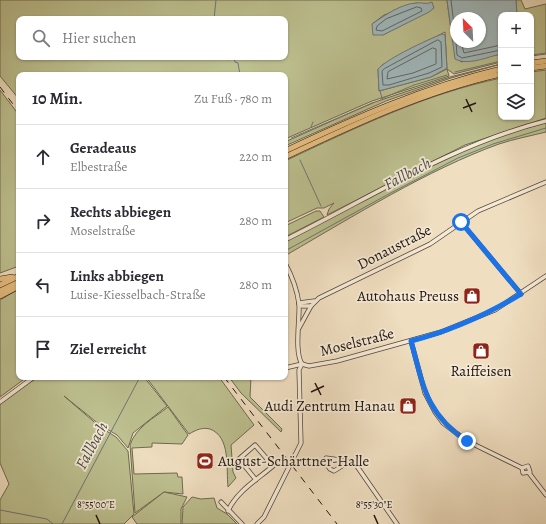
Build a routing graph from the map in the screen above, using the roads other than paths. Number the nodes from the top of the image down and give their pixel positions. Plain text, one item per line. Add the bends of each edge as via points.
1 (546, 61) edge
2 (534, 63) edge
3 (546, 66) edge
4 (534, 68) edge
5 (498, 70) edge
6 (498, 75) edge
7 (546, 121) edge
8 (288, 150) edge
9 (288, 156) edge
10 (546, 182) edge
11 (461, 222) junction
12 (288, 238) edge
13 (288, 269) edge
14 (546, 276) edge
15 (16, 278) edge
16 (0, 279) edge
17 (16, 279) edge
18 (16, 279) edge
19 (0, 285) edge
20 (16, 288) edge
21 (0, 291) edge
22 (521, 294) junction
23 (0, 296) edge
24 (317, 300) junction
25 (299, 303) junction
26 (310, 306) junction
27 (299, 328) junction
28 (411, 341) junction
29 (302, 364) junction
30 (288, 367) edge
31 (30, 380) edge
32 (0, 402) edge
33 (350, 461) junction
34 (522, 468) junction
35 (529, 473) junction
36 (256, 480) junction
37 (546, 494) edge
38 (221, 502) dead end
39 (228, 510) junction
40 (242, 524) edge
41 (258, 524) edge
42 (397, 524) edge

1 - 2 highway
3 - 4 highway
5 - 8 highway via 402,99
6 - 9 highway via 407,103
7 - 12 street via 454,152
10 - 11 street, Donaustraße via 478,211
11 - 22 street
11 - 24 street, Donaustraße via 430,244
13 - 25 street
14 - 22 street, Moselstraße
15 - 16 highway
17 - 19 highway
18 - 21 highway
20 - 23 highway
22 - 28 street, Moselstraße via 455,328
24 - 25 street, Donaustraße
24 - 26 street, Donaustraße
25 - 26 street via 302,306
25 - 27 street, Moselstraße
26 - 27 street, Donaustraße
27 - 29 street, Moselstraße
28 - 29 street, Moselstraße via 328,363 309,366
28 - 34 street via 425,393 443,423 467,441
29 - 30 street, Moselstraße
29 - 41 street via 299,370 301,443 264,517
31 - 32 street
33 - 33 street via 334,471 325,462 326,458
33 - 42 street via 356,465
34 - 35 street via 523,473
34 - 35 street via 529,466
35 - 37 street
36 - 36 street via 273,466 255,445 238,459
36 - 39 street via 237,496
38 - 39 street
39 - 40 street

